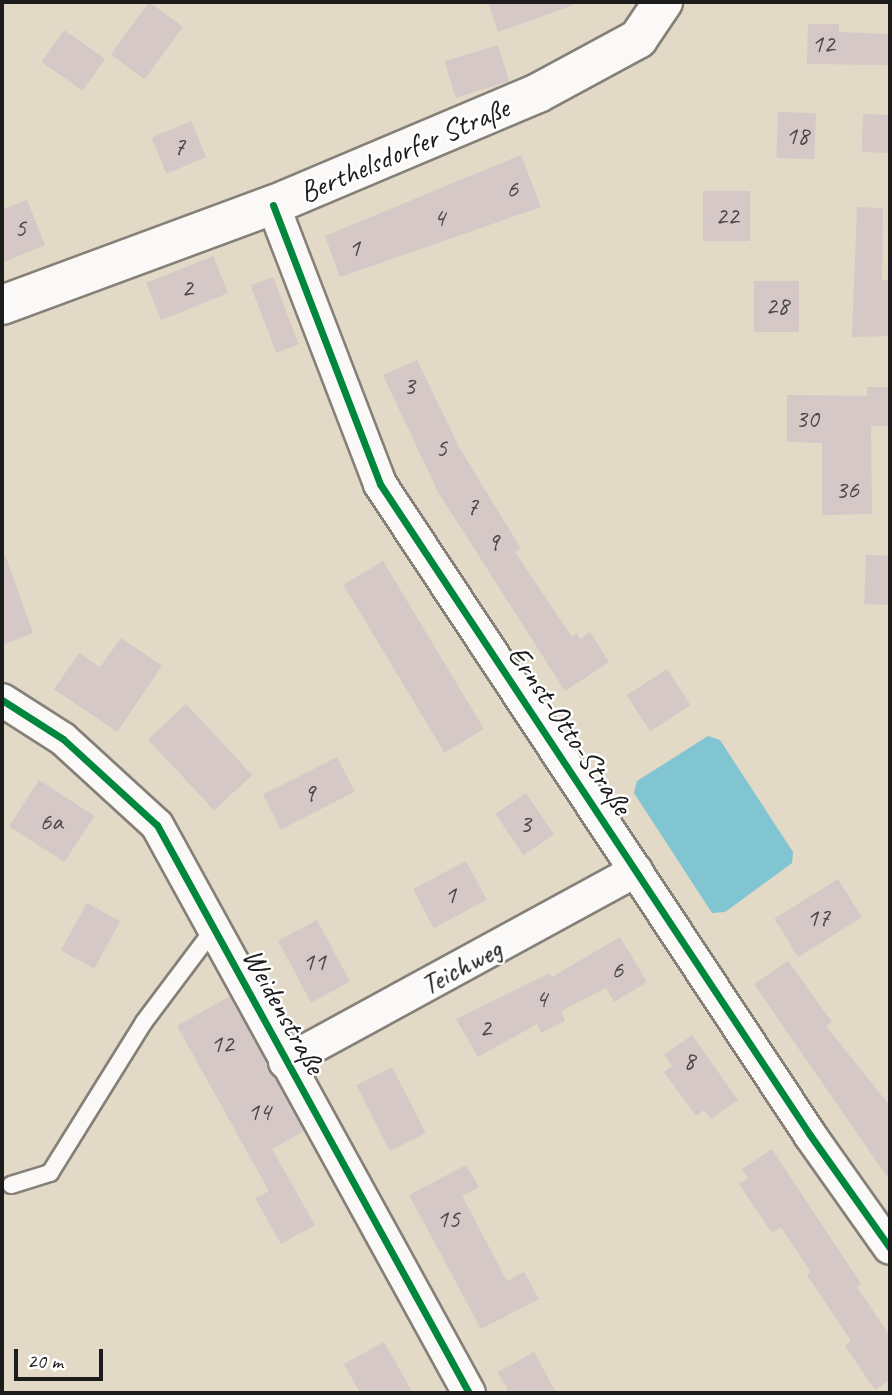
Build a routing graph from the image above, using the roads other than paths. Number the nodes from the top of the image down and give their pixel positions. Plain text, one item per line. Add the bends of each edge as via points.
1 (663, 2) edge
2 (272, 205) junction
3 (2, 305) edge
4 (2, 700) edge
5 (636, 871) junction
6 (213, 930) junction
7 (285, 1062) junction
8 (11, 1185) dead end
9 (890, 1248) edge
10 (468, 1393) edge

1 - 2 street, Berthelsdorfer Straße via 638,39 538,93
2 - 3 street, Berthelsdorfer Straße
2 - 5 street, Ernst-Otto-Straße via 380,485
4 - 6 street, Weidenstraße via 63,739 157,825
5 - 7 street, Teichweg
5 - 9 street, Ernst-Otto-Straße
6 - 7 street, Weidenstraße
6 - 8 lane via 145,1022 50,1173
7 - 10 street, Weidenstraße

